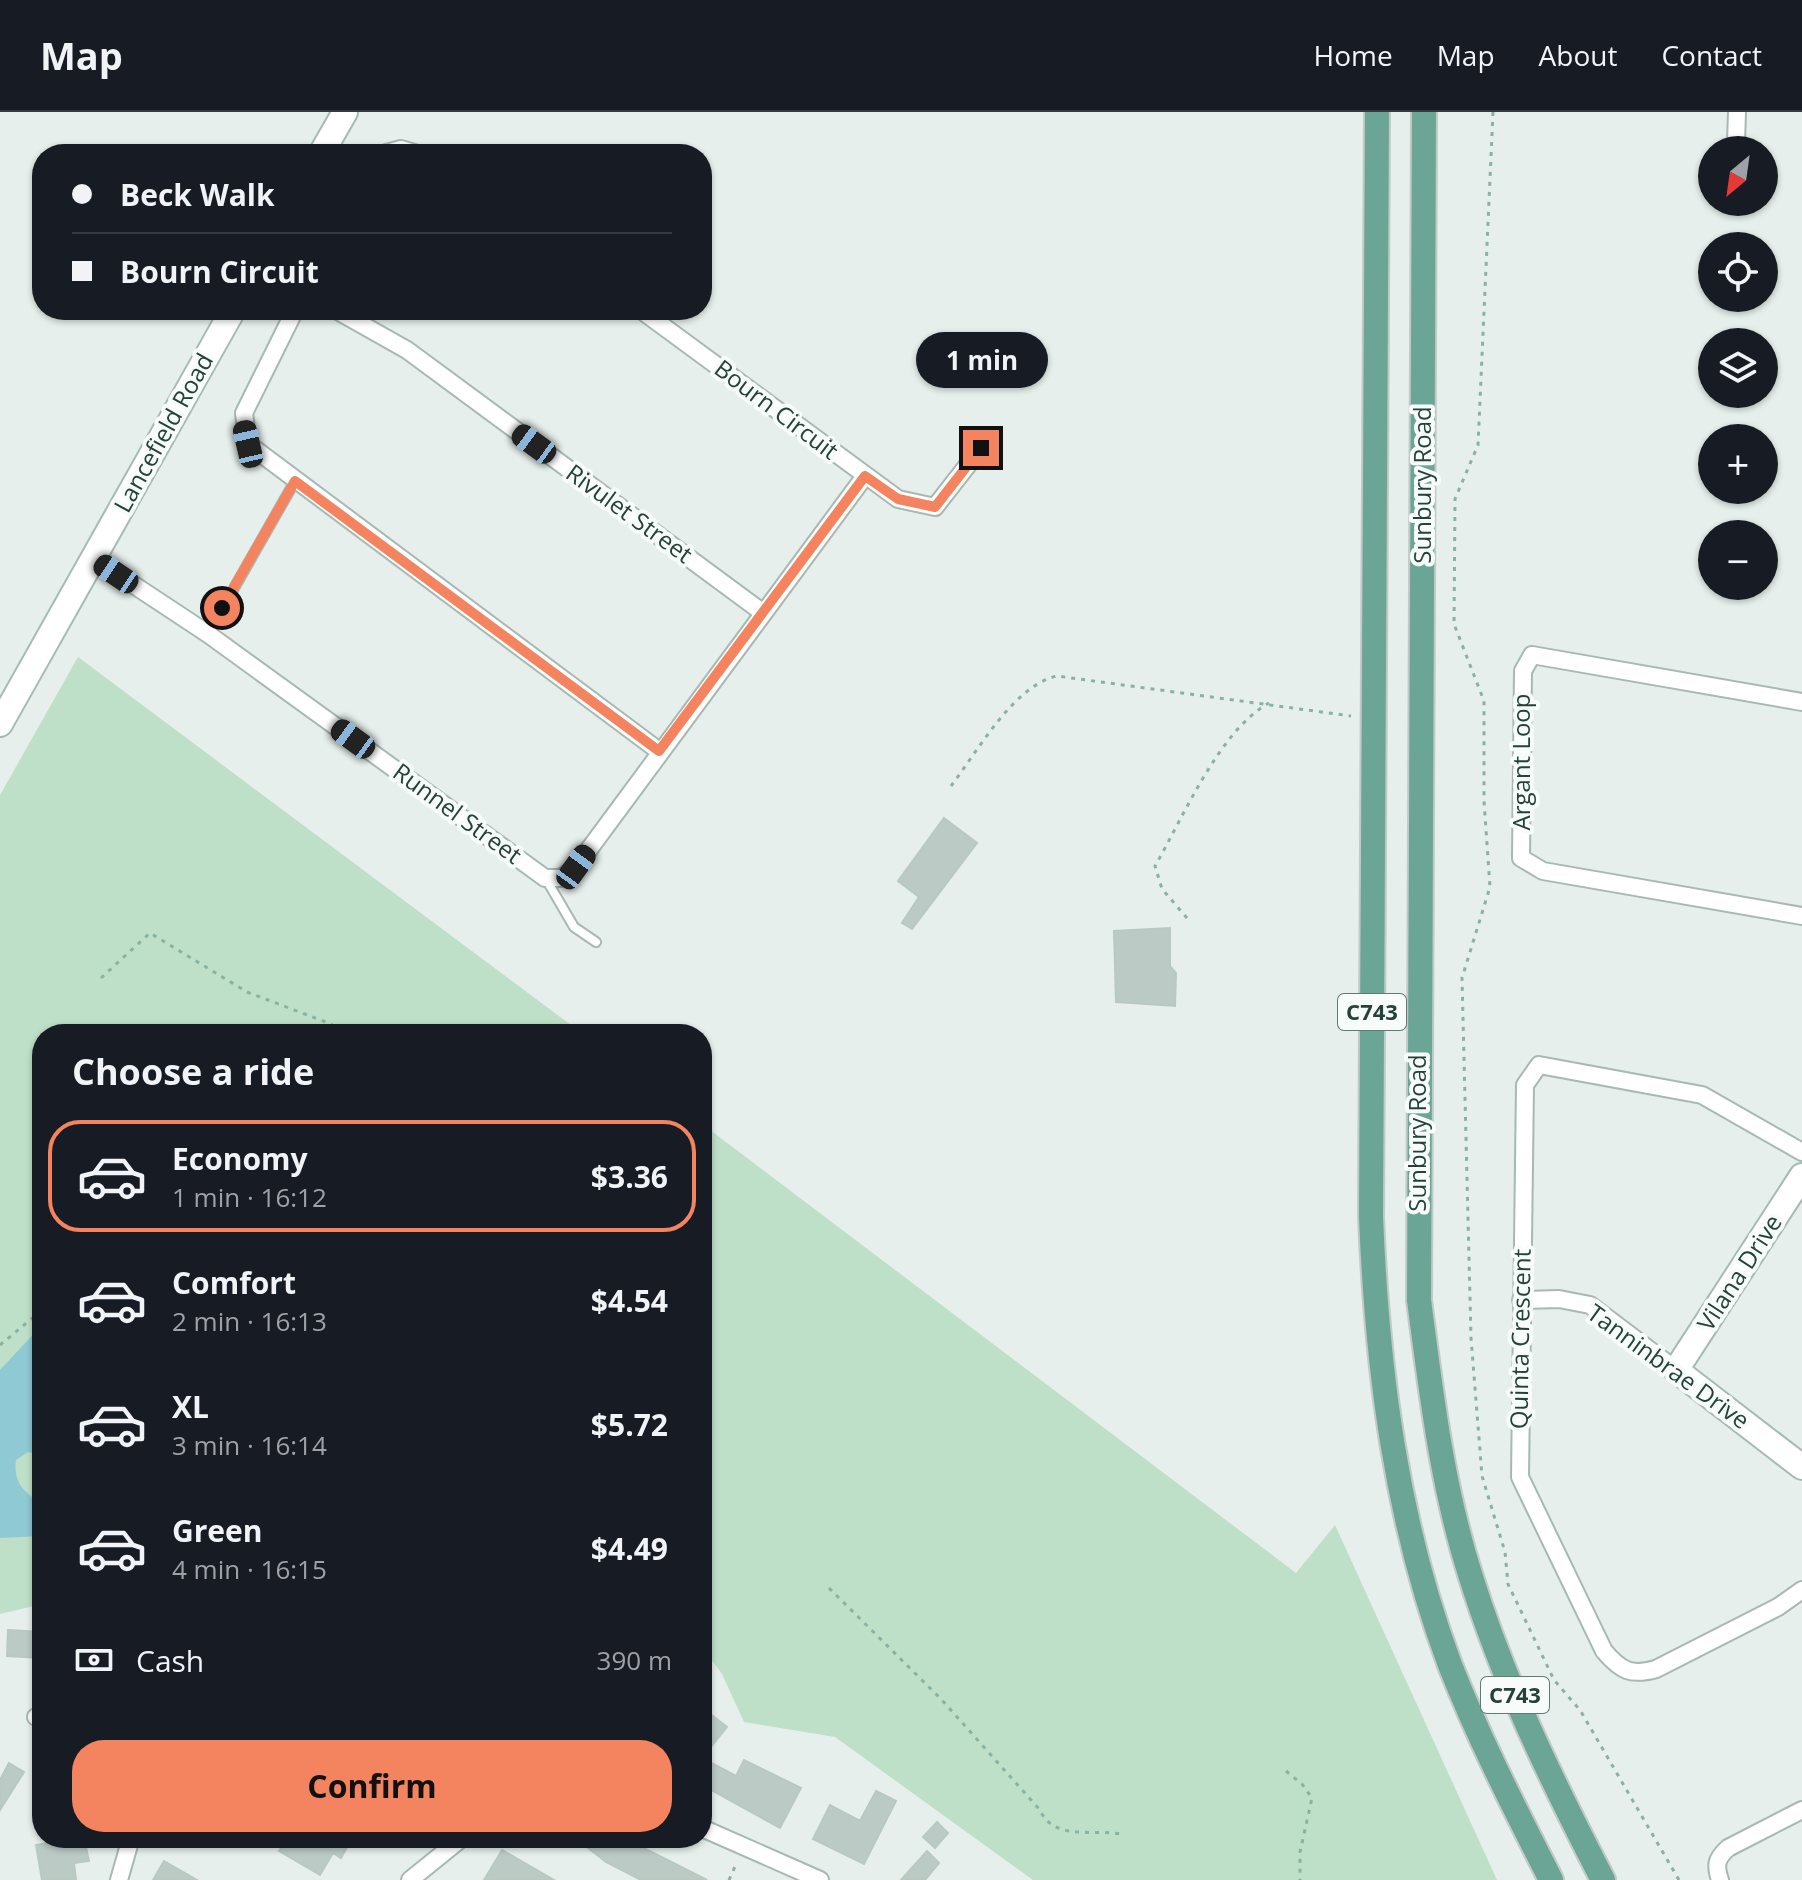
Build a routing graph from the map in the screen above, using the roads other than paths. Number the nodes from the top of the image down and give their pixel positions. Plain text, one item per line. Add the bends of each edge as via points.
1 (345, 112) edge
2 (1377, 112) edge
3 (1424, 112) edge
4 (1737, 112) edge
5 (1736, 136) edge
6 (327, 144) edge
7 (227, 320) edge
8 (290, 320) edge
9 (354, 320) edge
10 (654, 320) edge
11 (981, 448) dead end
12 (865, 476) junction
13 (295, 481) junction
14 (93, 558) junction
15 (762, 612) junction
16 (208, 634) junction
17 (1802, 702) edge
18 (0, 724) edge
19 (659, 751) junction
20 (545, 878) junction
21 (1802, 916) edge
22 (596, 942) dead end
23 (1802, 1152) edge
24 (1802, 1176) edge
25 (1521, 1300) junction
26 (1676, 1370) junction
27 (1802, 1467) edge
28 (1802, 1590) edge
29 (1802, 1810) edge
30 (712, 1832) edge
31 (128, 1848) edge
32 (450, 1848) edge
33 (119, 1880) edge
34 (410, 1880) edge
35 (820, 1880) edge
36 (1551, 1880) edge
37 (1603, 1880) edge
38 (1720, 1880) edge

1 - 6 main road
2 - 36 main road, Sunbury Road / C743 via 1371,1216 1375,1325 1390,1442 1413,1542 1450,1663 1491,1761
3 - 37 main road, Sunbury Road / C743 via 1419,1300 1433,1410 1469,1573 1550,1776
4 - 5 street
7 - 14 main road, Lancefield Road
8 - 13 street via 244,413 248,444
9 - 15 street, Rivulet Street via 407,350
10 - 12 street, Bourn Circuit
11 - 12 street, Bourn Circuit via 935,507 898,499
12 - 15 street, Runnel Street
13 - 16 lane
13 - 19 street
14 - 16 street, Runnel Street
14 - 18 main road, Lancefield Road
15 - 19 street, Runnel Street
16 - 20 street, Runnel Street
17 - 21 street, Argant Loop via 1532,655 1523,671 1521,858 1543,871
19 - 20 street, Runnel Street via 576,867 561,878
20 - 22 lane, Runnel Street via 574,927
23 - 25 street, Quinta Crescent via 1702,1095 1539,1065 1525,1085
24 - 26 main road, Vilana Drive
25 - 26 street, Tanninbrae Drive via 1590,1305
25 - 28 street, Quinta Crescent via 1520,1477 1604,1651 1620,1670 1638,1674 1656,1669
26 - 27 main road, Tanninbrae Drive
29 - 38 street via 1728,1848 1716,1866
30 - 35 street
31 - 33 street
32 - 34 street

